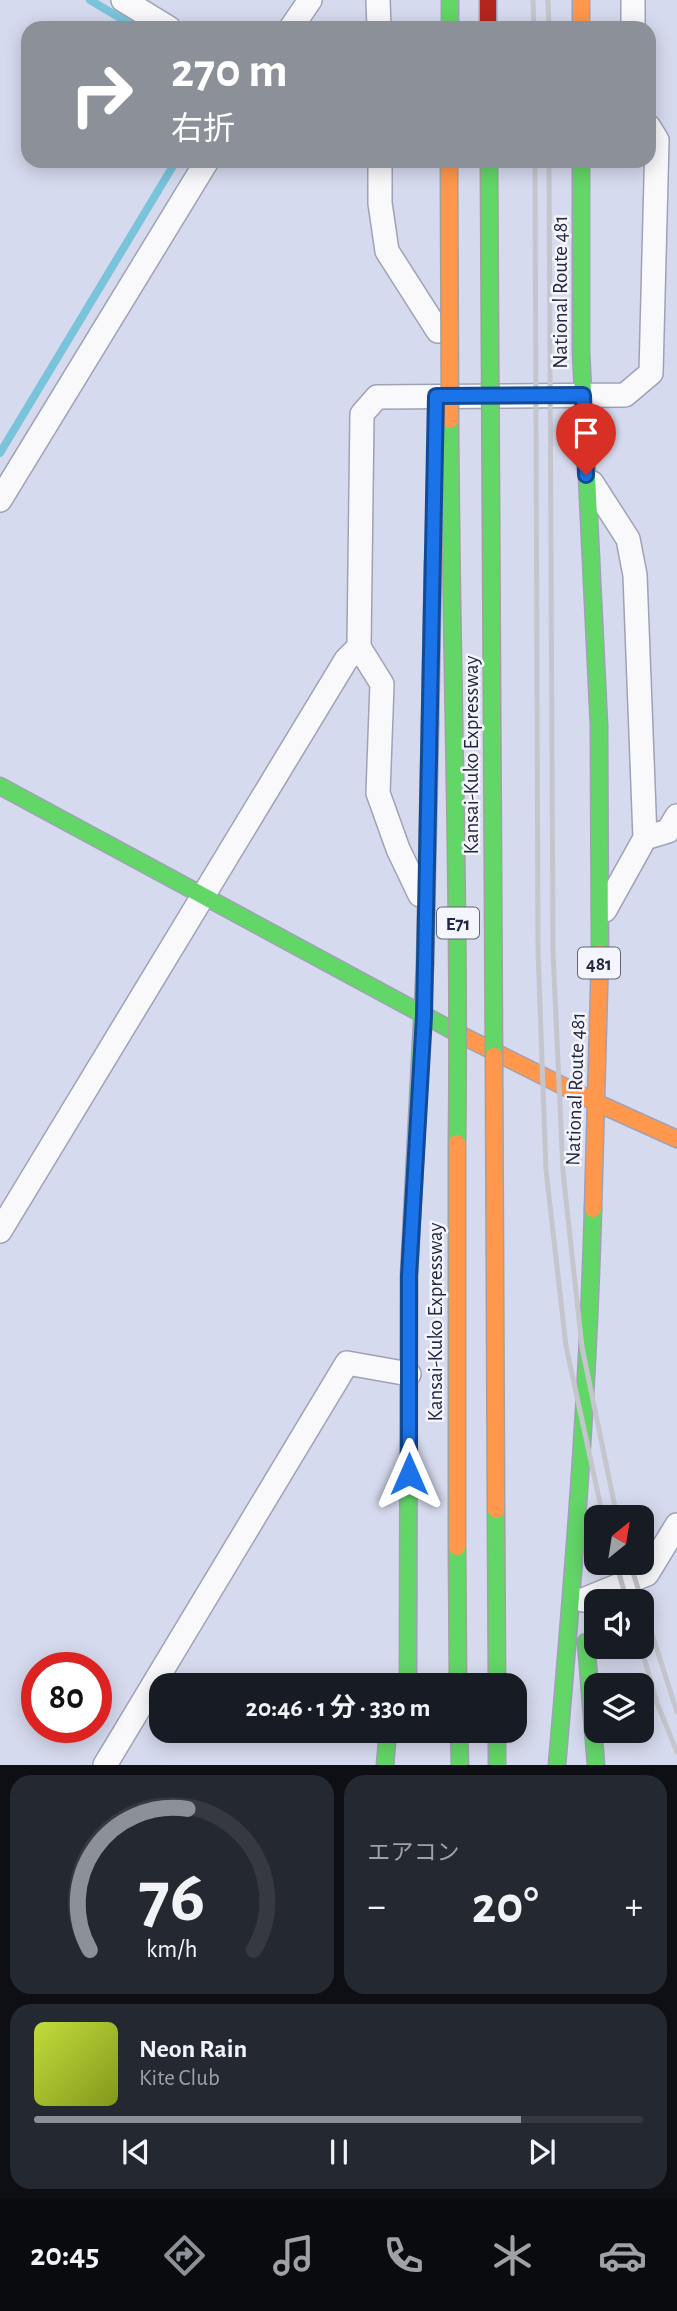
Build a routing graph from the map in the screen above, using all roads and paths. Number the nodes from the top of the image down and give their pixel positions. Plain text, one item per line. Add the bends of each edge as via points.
1 (123, 0) edge
2 (310, 0) edge
3 (379, 0) edge
4 (437, 0) edge
5 (450, 0) edge
6 (488, 0) edge
7 (581, 0) edge
8 (633, 0) edge
9 (158, 21) edge
10 (296, 21) edge
11 (379, 21) edge
12 (437, 21) edge
13 (450, 21) edge
14 (488, 21) edge
15 (581, 21) edge
16 (633, 21) edge
17 (203, 168) edge
18 (380, 168) edge
19 (437, 168) edge
20 (449, 168) edge
21 (489, 168) edge
22 (581, 168) edge
23 (653, 168) edge
24 (438, 331) junction
25 (583, 395) junction
26 (436, 396) junction
27 (586, 475) junction
28 (0, 500) edge
29 (434, 507) dead end
30 (433, 548) dead end
31 (359, 647) junction
32 (0, 786) edge
33 (677, 816) edge
34 (645, 838) junction
35 (201, 895) junction
36 (426, 907) junction
37 (601, 918) junction
38 (424, 1016) junction
39 (595, 1102) junction
40 (677, 1139) edge
41 (0, 1231) edge
42 (409, 1374) junction
43 (677, 1525) edge
44 (578, 1531) junction
45 (409, 1598) junction
46 (583, 1600) junction
47 (397, 1673) edge
48 (408, 1673) edge
49 (458, 1673) edge
50 (497, 1673) edge
51 (387, 1743) edge
52 (459, 1743) edge
53 (497, 1743) edge
54 (105, 1765) edge
55 (385, 1765) edge
56 (460, 1765) edge
57 (497, 1765) edge
58 (557, 1765) edge
59 (596, 1765) edge

1 - 9 street
2 - 10 street
3 - 11 street
4 - 12 main road
5 - 13 main road
6 - 14 main road
7 - 15 main road
8 - 16 street
17 - 28 street
18 - 24 street via 387,251
19 - 24 main road
20 - 49 main road, Kansai-Kuko Expressway / E71, bridge via 451,604 459,961
21 - 50 main road, Kansai-Kuko Expressway / E71, bridge
22 - 25 main road, National Route 481 / 481
23 - 25 street via 650,373 625,394
24 - 26 main road
25 - 26 street
25 - 27 main road, National Route 481 / 481
26 - 29 main road
26 - 31 street via 377,397 362,414
27 - 34 street via 628,539 635,575
27 - 37 main road, National Route 481 / 481 via 599,726
30 - 36 main road
31 - 35 street via 346,660
31 - 36 street via 382,684 378,793
32 - 35 main road
33 - 34 street via 668,831
34 - 37 street
35 - 38 main road
35 - 41 street
36 - 38 main road
37 - 39 main road, National Route 481 / 481
38 - 39 main road
38 - 42 main road via 409,1276
39 - 40 main road
39 - 44 main road, National Route 481 / 481
42 - 45 main road
42 - 54 street via 347,1363
43 - 46 street via 647,1574
44 - 46 main road, 481
44 - 58 main road, National Route 481 / 481
45 - 47 main road
45 - 48 main road
46 - 59 main road, 481
51 - 55 main road
52 - 56 main road
53 - 57 main road

